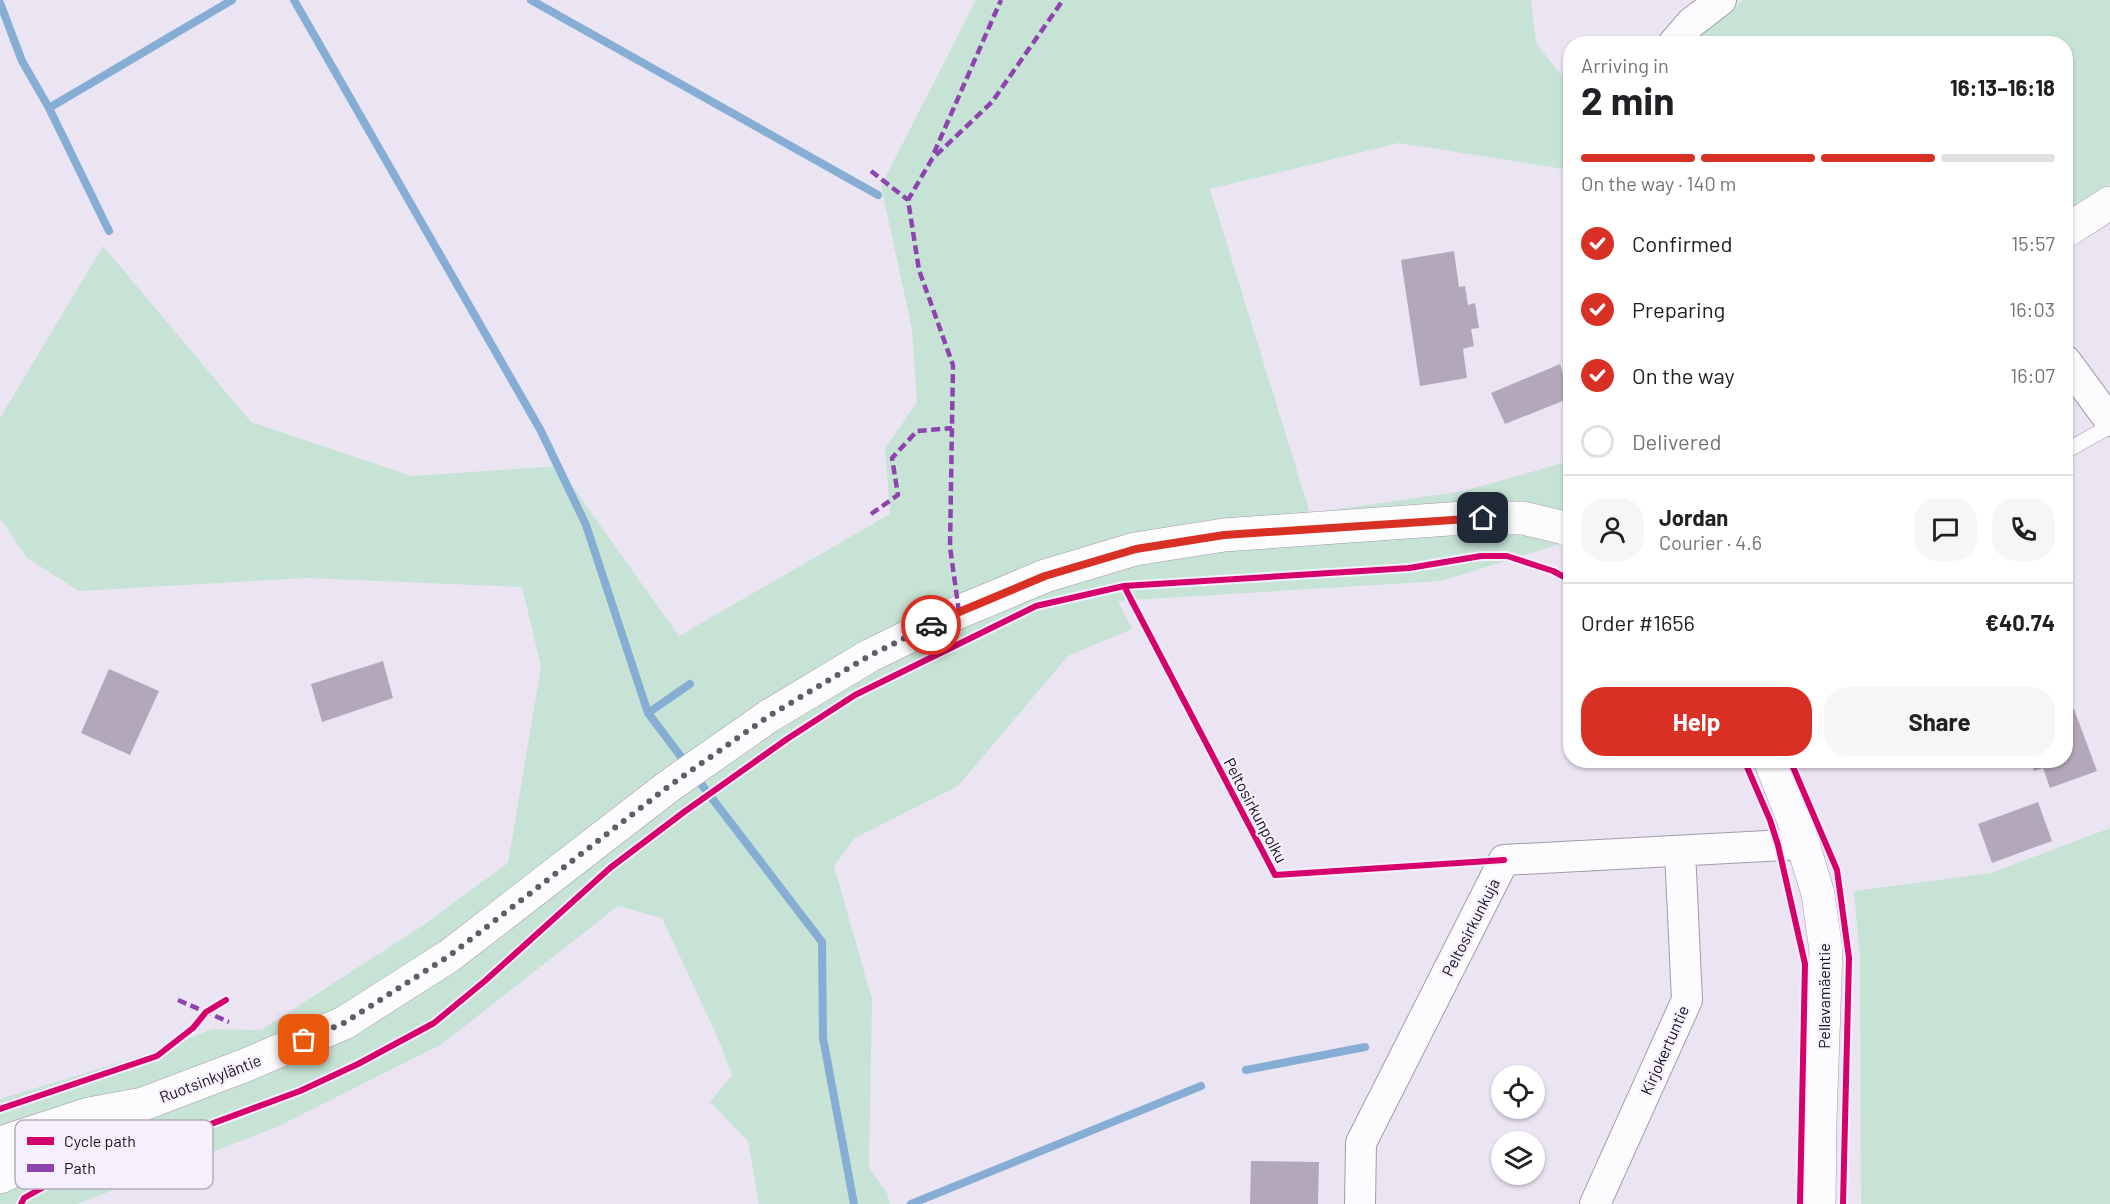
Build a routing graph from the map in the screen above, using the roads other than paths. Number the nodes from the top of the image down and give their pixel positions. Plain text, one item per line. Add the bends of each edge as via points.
1 (1721, 0) edge
2 (1680, 36) edge
3 (2110, 203) edge
4 (2073, 227) edge
5 (2073, 371) edge
6 (2110, 421) edge
7 (2110, 426) edge
8 (2073, 447) edge
9 (1563, 528) edge
10 (1773, 768) edge
11 (1803, 844) junction
12 (1680, 851) junction
13 (143, 1104) junction
14 (71, 1120) edge
15 (118, 1120) edge
16 (15, 1138) edge
17 (0, 1143) edge
18 (15, 1169) edge
19 (0, 1177) edge
20 (1360, 1204) edge
21 (1595, 1204) edge
22 (1819, 1204) edge

1 - 2 street
3 - 4 street
5 - 6 street
7 - 8 lane
9 - 13 street, Ruotsinkyläntie via 1523,518 1463,518 1224,535 1136,549 1045,576 869,656 769,716 669,786 449,956 344,1023
10 - 11 street, Pellavamäentie
11 - 12 street, Peltosirkunkuja
11 - 22 street, Pellavamäentie via 1818,894 1826,951
12 - 20 street, Peltosirkunkuja via 1504,860 1361,1143
12 - 21 street, Kirjokertuntie via 1688,1000
13 - 14 street, Ruotsinkyläntie
13 - 15 street, Ruotsinkyläntie
16 - 17 street, Ruotsinkyläntie
18 - 19 street, Ruotsinkyläntie

